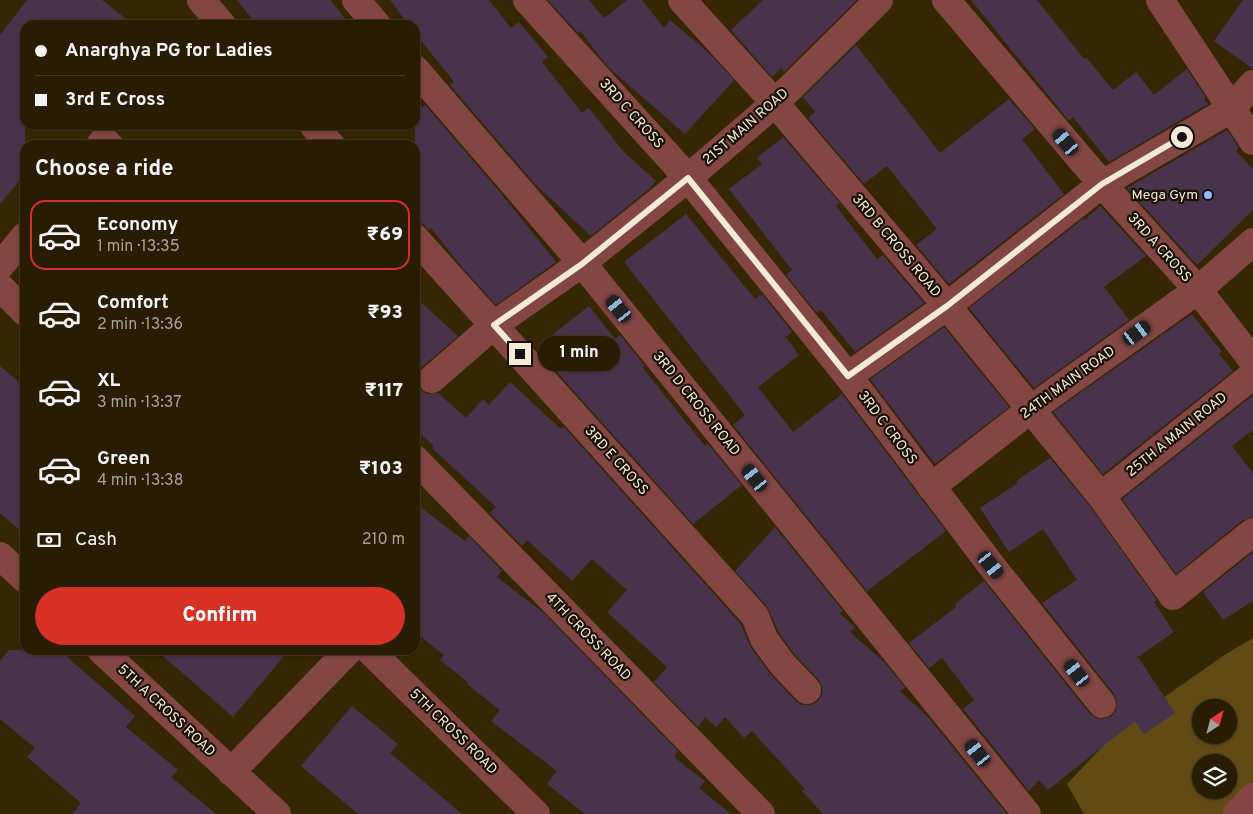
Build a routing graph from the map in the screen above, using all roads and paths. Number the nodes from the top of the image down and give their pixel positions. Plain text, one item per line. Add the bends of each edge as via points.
1 (201, 0) edge
2 (356, 0) edge
3 (527, 0) edge
4 (682, 0) edge
5 (879, 0) edge
6 (946, 0) edge
7 (1160, 0) edge
8 (218, 20) edge
9 (373, 20) edge
10 (420, 75) edge
11 (1253, 84) edge
12 (775, 103) junction
13 (1231, 109) junction
14 (318, 130) edge
15 (326, 140) edge
16 (1253, 141) edge
17 (688, 178) junction
18 (1102, 184) junction
19 (20, 242) edge
20 (1253, 242) edge
21 (420, 244) edge
22 (582, 264) junction
23 (0, 266) edge
24 (0, 287) edge
25 (1198, 290) junction
26 (947, 306) junction
27 (20, 307) edge
28 (494, 325) junction
29 (1253, 361) edge
30 (1253, 375) edge
31 (848, 376) junction
32 (432, 379) dead end
33 (1031, 409) junction
34 (420, 464) edge
35 (932, 487) junction
36 (1101, 496) junction
37 (1253, 532) edge
38 (0, 556) edge
39 (20, 574) edge
40 (106, 655) edge
41 (344, 655) edge
42 (374, 655) edge
43 (807, 690) dead end
44 (1102, 704) dead end
45 (231, 772) junction
46 (1253, 797) edge
47 (277, 814) edge
48 (536, 814) edge
49 (761, 814) edge
50 (1027, 814) edge
51 (1237, 814) edge

1 - 8 street
2 - 9 street
3 - 17 street, 3RD C CROSS
4 - 12 street, 3RD B CROSS ROAD
5 - 12 street, 21ST MAIN ROAD
6 - 18 street, 3RD A CROSS
7 - 13 street
10 - 22 street, 3RD D CROSS ROAD
11 - 13 street
12 - 17 street, 21ST MAIN ROAD
12 - 26 street, 3RD B CROSS ROAD
13 - 16 street
13 - 18 street
14 - 15 street
17 - 22 street, 21ST MAIN ROAD
17 - 31 street, 3RD C CROSS
18 - 25 street, 3RD A CROSS
18 - 26 street
19 - 23 street
20 - 25 street, 24TH MAIN ROAD
21 - 28 street, 3RD E CROSS
22 - 28 street, 21ST MAIN ROAD
22 - 50 street, 3RD D CROSS ROAD
24 - 27 street
25 - 29 street, 3RD A CROSS
25 - 33 street, 24TH MAIN ROAD
26 - 31 street
26 - 33 street, 3RD B CROSS ROAD
28 - 32 street, 21ST MAIN ROAD
28 - 43 street, 3RD E CROSS via 755,616 764,638 783,665
30 - 36 street, 25TH A MAIN ROAD
31 - 35 street, 3RD C CROSS
33 - 35 street, 24TH MAIN ROAD
33 - 36 street, 3RD B CROSS ROAD
34 - 49 street, 4TH CROSS ROAD
35 - 44 street, 3RD C CROSS
36 - 37 street, 3RD B CROSS ROAD via 1173,596
38 - 39 street
40 - 45 street, 5TH A CROSS ROAD
41 - 45 street
42 - 48 street, 5TH CROSS ROAD
45 - 47 street, 5TH A CROSS ROAD
46 - 51 street

